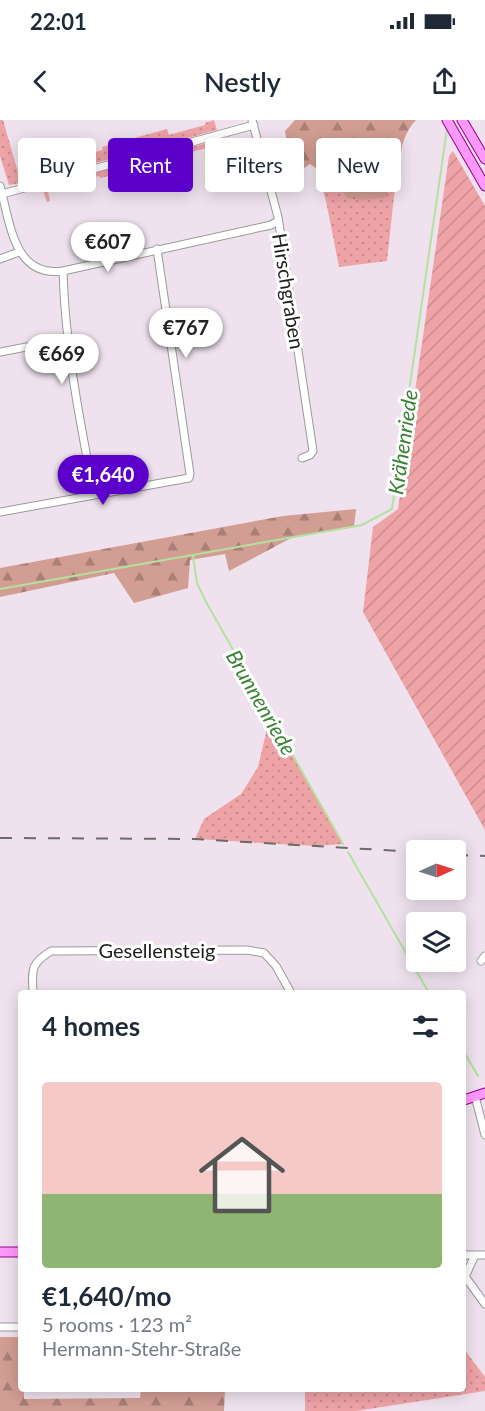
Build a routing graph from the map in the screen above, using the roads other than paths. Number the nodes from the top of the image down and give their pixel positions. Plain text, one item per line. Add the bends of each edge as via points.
1 (447, 120) edge
2 (462, 120) edge
3 (253, 123) edge
4 (485, 159) edge
5 (485, 186) edge
6 (1, 190) edge
7 (278, 221) junction
8 (157, 249) junction
9 (19, 252) junction
10 (0, 259) edge
11 (63, 271) junction
12 (68, 339) junction
13 (0, 352) edge
14 (302, 458) dead end
15 (94, 495) junction
16 (0, 512) edge
17 (33, 990) edge
18 (289, 990) edge
19 (485, 1094) edge
20 (475, 1096) junction
21 (466, 1099) edge
22 (485, 1135) edge
23 (0, 1252) edge
24 (18, 1252) edge
25 (466, 1255) edge
26 (475, 1255) junction
27 (485, 1255) edge
28 (466, 1272) edge
29 (466, 1279) edge
30 (485, 1304) edge
31 (0, 1327) edge
32 (18, 1327) edge

1 - 5 main road
2 - 4 main road
3 - 6 street
3 - 7 street, Hirschgraben
6 - 9 street
7 - 8 street
7 - 14 street, Hirschgraben via 313,450
8 - 11 street
8 - 15 street via 189,478
9 - 10 street
9 - 11 street via 38,268
11 - 12 street
12 - 13 street
12 - 15 street
15 - 16 street
17 - 18 street, Gesellensteig via 32,968 51,951 247,950 264,952
19 - 20 main road
20 - 21 main road
20 - 22 street
23 - 24 main road
25 - 26 street
26 - 27 street
26 - 28 street
29 - 30 street
31 - 32 street

